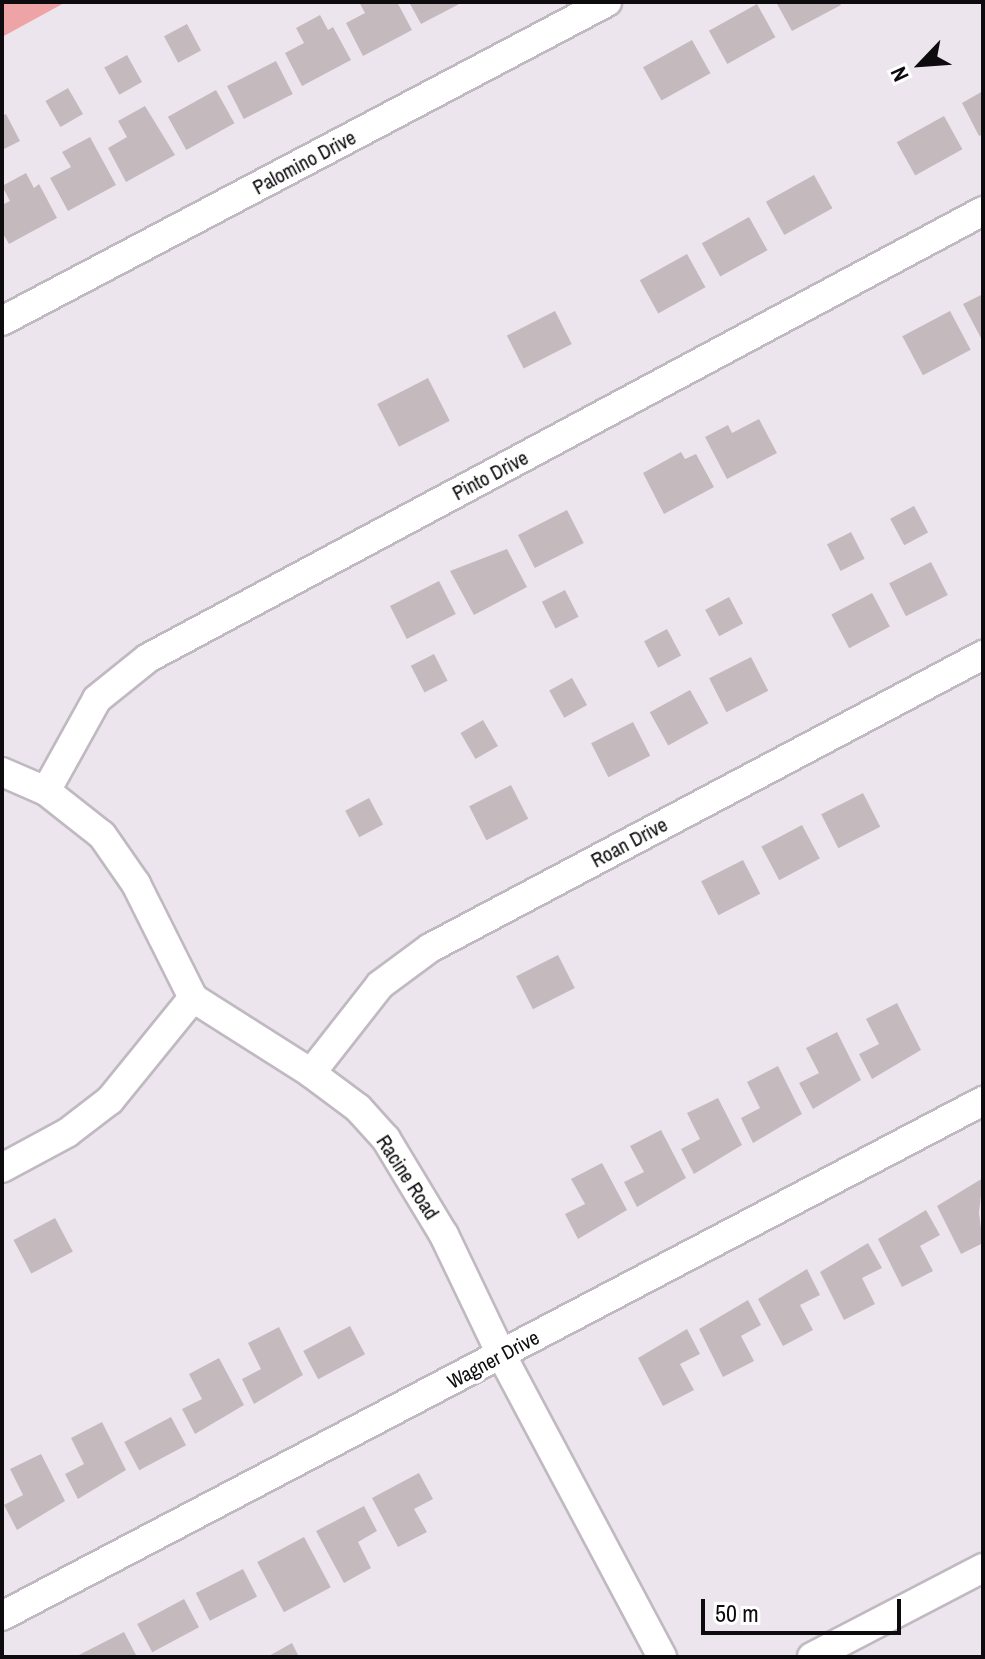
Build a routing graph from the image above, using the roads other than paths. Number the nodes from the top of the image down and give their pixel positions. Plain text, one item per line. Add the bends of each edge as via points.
1 (607, 2) edge
2 (983, 211) edge
3 (2, 321) edge
4 (983, 655) edge
5 (2, 772) edge
6 (46, 791) junction
7 (193, 998) junction
8 (311, 1073) junction
9 (983, 1101) edge
10 (2, 1168) edge
11 (501, 1354) junction
12 (983, 1568) edge
13 (2, 1616) edge
14 (662, 1657) edge
15 (812, 1657) edge

1 - 3 street, Palomino Drive
2 - 6 street, Pinto Drive via 148,658 97,699
4 - 8 street, Roan Drive via 430,948 380,985
5 - 6 street, Racine Road
6 - 7 street, Racine Road via 75,810 117,855
7 - 8 street, Racine Road
7 - 10 street via 110,1100 67,1133
8 - 11 street, Racine Road via 358,1108 413,1178
9 - 11 street, Wagner Drive
11 - 13 street, Wagner Drive
11 - 14 street, Racine Road
12 - 15 street

